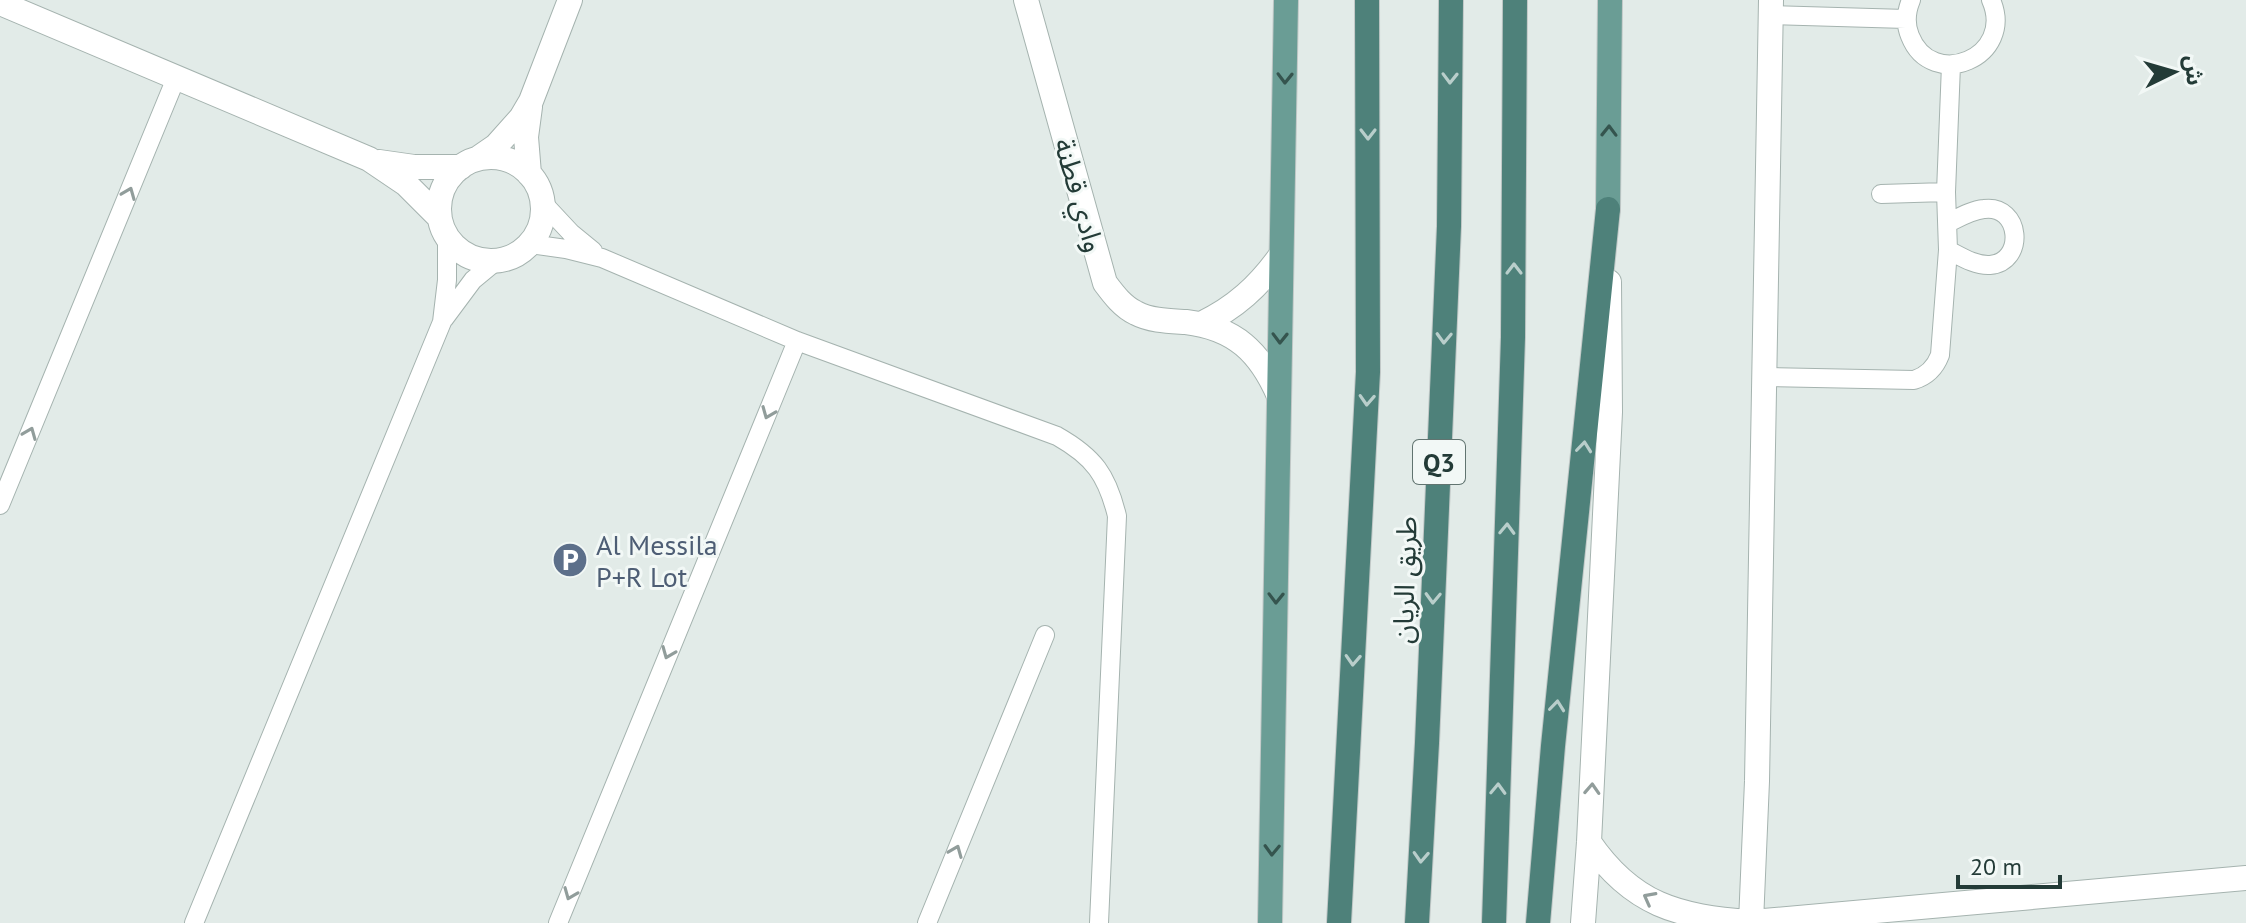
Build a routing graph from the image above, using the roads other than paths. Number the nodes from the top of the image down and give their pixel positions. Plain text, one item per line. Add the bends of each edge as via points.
1 (570, 0) edge
2 (1026, 0) edge
3 (1286, 0) edge
4 (1367, 0) edge
5 (1451, 0) edge
6 (1515, 0) edge
7 (1610, 0) edge
8 (1911, 0) edge
9 (1991, 0) edge
10 (0, 3) edge
11 (1770, 8) edge
12 (1906, 19) junction
13 (1951, 65) junction
14 (176, 78) junction
15 (531, 101) junction
16 (369, 159) junction
17 (470, 162) junction
18 (529, 174) junction
19 (1946, 192) junction
20 (1881, 194) dead end
21 (543, 203) junction
22 (1608, 209) junction
23 (438, 216) junction
24 (1948, 223) junction
25 (447, 239) junction
26 (530, 244) junction
27 (1948, 250) junction
28 (1281, 255) junction
29 (602, 258) junction
30 (496, 261) junction
31 (442, 322) junction
32 (1201, 324) junction
33 (797, 341) junction
34 (1764, 377) junction
35 (1279, 396) junction
36 (0, 505) edge
37 (1045, 635) dead end
38 (1589, 842) junction
39 (2246, 878) edge
40 (1746, 922) edge
41 (194, 923) edge
42 (558, 923) edge
43 (927, 923) edge
44 (1099, 923) edge
45 (1270, 923) edge
46 (1339, 923) edge
47 (1417, 923) edge
48 (1494, 923) edge
49 (1538, 923) edge
50 (1583, 923) edge

1 - 15 street
2 - 32 street, وادي قطنة via 1105,283 1138,314
3 -> 28 main road
4 -> 46 highway via 1368,372
5 -> 47 highway, طريق الريان / Q3 via 1449,226
48 -> 6 highway via 1513,337
22 -> 7 main road
8 - 12 lane
9 - 13 lane via 1996,21 1987,47 1977,57
10 - 14 street
11 - 12 lane
11 - 34 street
12 - 13 lane via 1914,46 1937,63
13 - 19 lane
14 - 16 street
36 -> 14 lane
15 - 17 street via 510,133
15 - 18 street via 526,137
16 - 17 street via 414,167
16 - 23 street via 406,184
17 - 18 street via 498,157
17 - 23 street via 449,177
18 - 21 street
19 - 20 lane
19 - 24 lane
21 - 26 street
21 - 29 lane
38 -> 22 street via 1610,412
49 -> 22 highway
23 - 25 street
24 - 27 lane
24 - 27 lane via 1987,208 2007,216 2016,234 2010,254 1991,265
25 - 30 street via 469,257
25 - 31 lane
26 - 29 lane
26 - 30 street via 509,259
27 - 34 lane via 1940,355 1924,377
28 - 32 street via 1247,296
28 -> 35 main road
29 - 33 lane
30 - 31 lane via 473,280
31 - 41 lane
32 - 35 street, وادي قطنة via 1222,331 1258,357
33 -> 42 lane
33 - 44 lane via 1057,436 1081,450 1111,490 1117,516
34 - 40 street via 1757,781
35 -> 45 main road
43 -> 37 lane
40 -> 38 street via 1673,911 1641,895 1612,872
38 - 50 street
39 - 40 street

